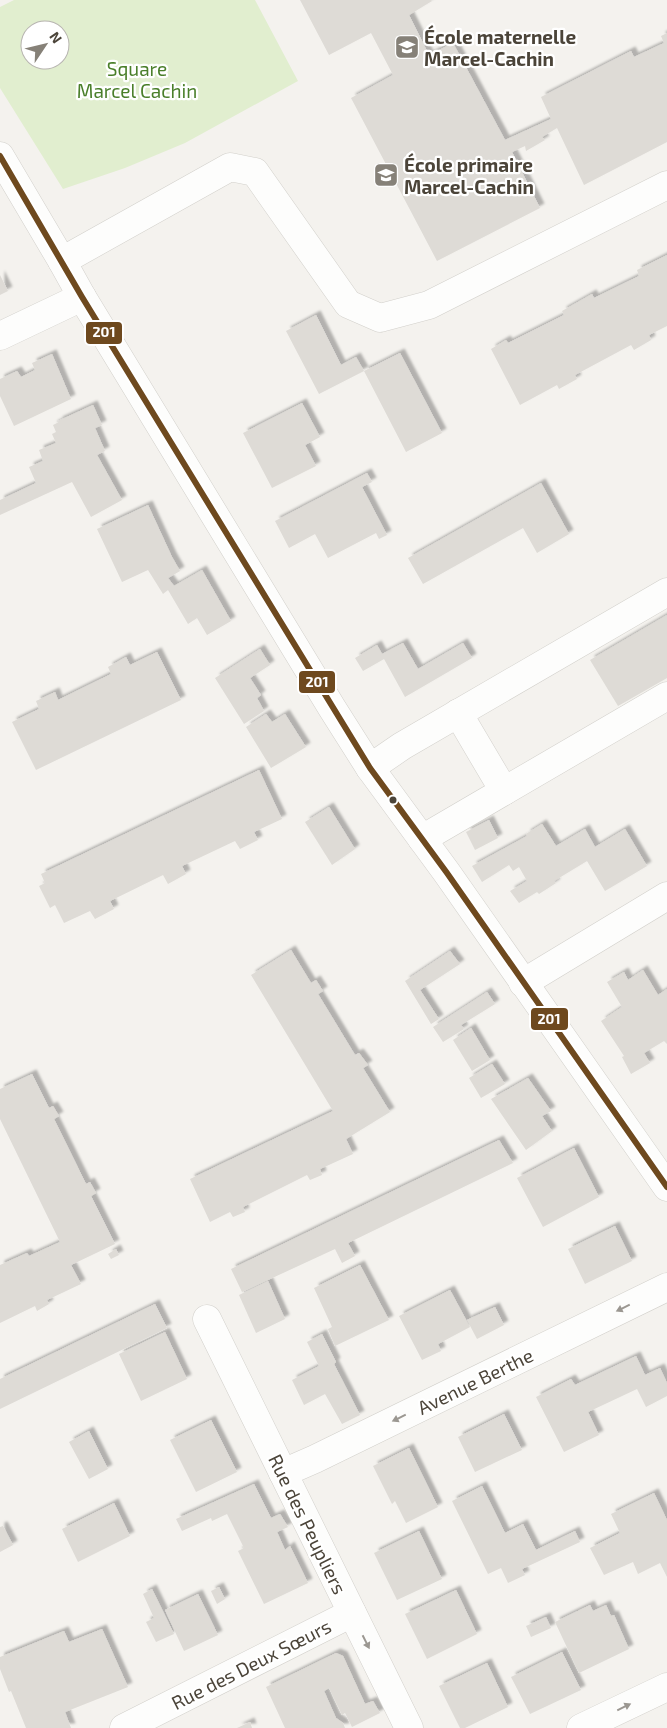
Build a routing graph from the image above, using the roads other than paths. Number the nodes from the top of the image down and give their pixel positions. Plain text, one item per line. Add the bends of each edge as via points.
1 (0, 156) edge
2 (667, 185) edge
3 (62, 261) junction
4 (82, 297) junction
5 (0, 336) edge
6 (667, 592) edge
7 (667, 696) edge
8 (458, 713) junction
9 (370, 768) junction
10 (504, 791) junction
11 (422, 839) junction
12 (667, 896) edge
13 (524, 983) junction
14 (667, 1187) edge
15 (667, 1287) edge
16 (207, 1319) dead end
17 (282, 1473) junction
18 (352, 1613) junction
19 (667, 1687) edge
20 (124, 1728) edge
21 (409, 1728) edge
22 (581, 1728) edge

1 - 3 street
2 - 3 street via 429,305 380,318 348,304 255,172 230,167
3 - 4 street
4 - 5 street
4 - 9 street
6 - 8 street
7 - 10 street
8 - 9 street
8 - 10 street
9 - 11 street
10 - 11 street
11 - 13 street
12 - 13 street
13 - 14 street
15 -> 17 street, Avenue Berthe
16 - 17 street, Rue des Peupliers
17 - 18 street, Rue des Peupliers
18 - 20 street, Rue des Deux Sœurs
18 -> 21 street, Rue des Peupliers
22 -> 19 street

